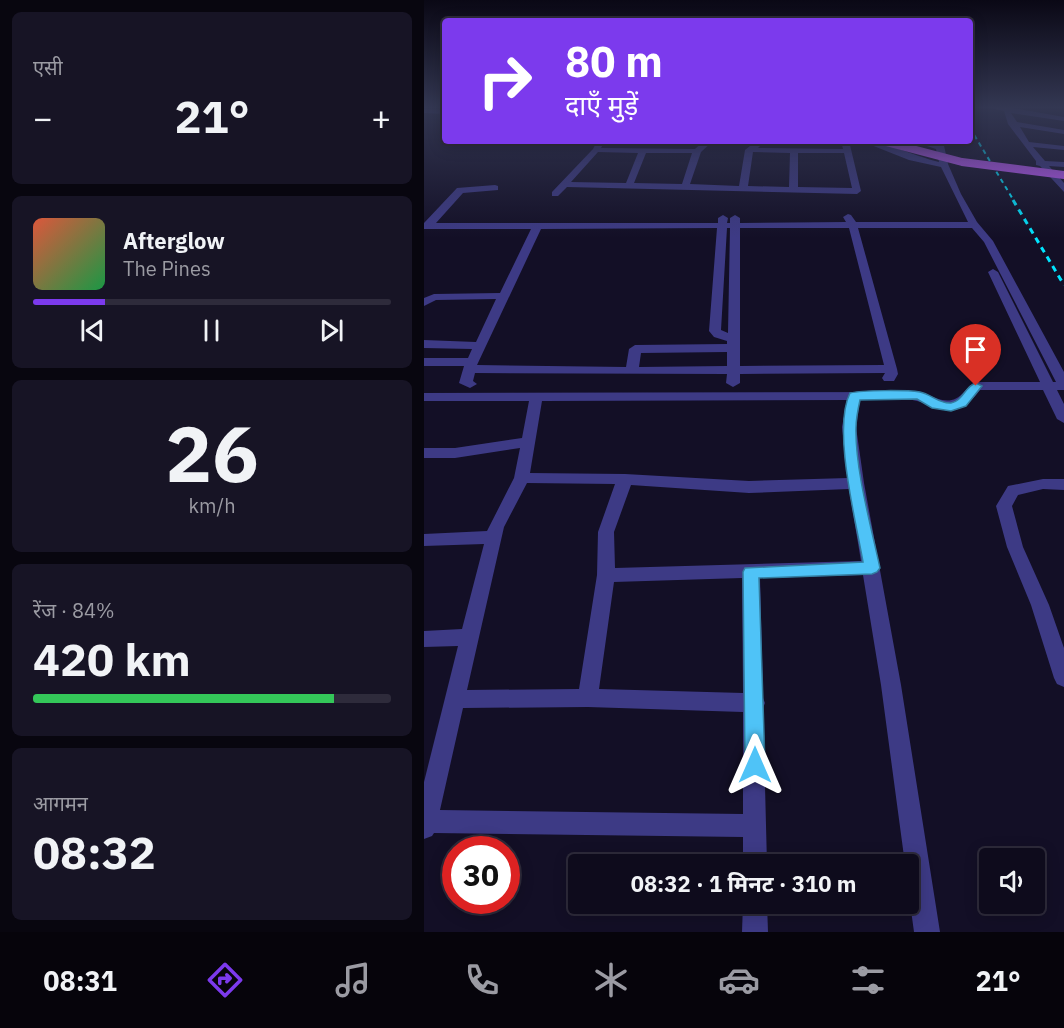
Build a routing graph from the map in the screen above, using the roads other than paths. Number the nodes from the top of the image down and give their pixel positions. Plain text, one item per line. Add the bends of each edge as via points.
1 (596, 150) edge
2 (619, 150) edge
3 (749, 150) edge
4 (771, 150) edge
5 (891, 150) edge
6 (918, 150) edge
7 (935, 150) edge
8 (940, 150) edge
9 (1031, 150) edge
10 (643, 151) junction
11 (697, 151) joint
12 (794, 151) junction
13 (848, 152) joint
14 (1039, 163) junction
15 (943, 165) junction
16 (1063, 165) edge
17 (1061, 176) edge
18 (564, 184) junction
19 (629, 186) junction
20 (685, 187) junction
21 (495, 188) dead end
22 (743, 188) junction
23 (1063, 189) edge
24 (793, 190) junction
25 (554, 194) dead end
26 (578, 218) dead end
27 (729, 225) junction
28 (851, 225) junction
29 (426, 226) edge
30 (537, 226) junction
31 (566, 226) junction
32 (976, 229) junction
33 (719, 266) junction
34 (735, 266) junction
35 (503, 296) junction
36 (424, 303) edge
37 (424, 344) edge
38 (734, 344) junction
39 (480, 346) junction
40 (424, 362) edge
41 (471, 365) junction
42 (632, 370) junction
43 (734, 376) junction
44 (470, 384) dead end
45 (1048, 386) junction
46 (1063, 386) edge
47 (854, 396) junction
48 (424, 397) edge
49 (536, 397) junction
50 (1063, 419) edge
51 (528, 442) junction
52 (424, 453) edge
53 (522, 478) junction
54 (625, 479) junction
55 (856, 483) junction
56 (1063, 485) edge
57 (494, 537) junction
58 (424, 540) edge
59 (872, 568) junction
60 (751, 572) junction
61 (606, 575) junction
62 (470, 637) junction
63 (424, 639) edge
64 (1063, 678) edge
65 (589, 698) junction
66 (455, 699) junction
67 (755, 703) junction
68 (425, 824) edge
69 (755, 826) junction
70 (756, 854) edge
71 (755, 914) edge
72 (755, 932) edge
73 (927, 932) edge

1 - 18 street
2 - 10 street
3 - 22 street
4 - 12 street
5 - 15 street
6 - 17 main road, bridge via 962,162
7 - 17 main road, bridge
8 - 15 street
9 - 14 street
10 - 11 street
10 - 19 street
11 - 20 street
12 - 13 street
12 - 24 street
13 - 24 street via 857,191
14 - 16 street
14 - 17 street
15 - 32 street
17 - 23 street
18 - 19 street
18 - 25 street
19 - 20 street
20 - 22 street
21 - 29 street via 460,190
22 - 24 street
26 - 31 street via 569,219
27 - 28 street
27 - 31 street
27 - 33 street
27 - 34 street
28 - 32 street
28 - 43 street via 888,373
29 - 30 street
30 - 31 street
30 - 35 street
32 - 45 street via 978,241
32 - 46 street via 988,241
33 - 34 street
33 - 38 street via 715,331
34 - 38 street
35 - 36 street via 434,297
35 - 39 street
37 - 39 street
38 - 42 street via 636,349
38 - 43 street
39 - 41 street
40 - 41 street
41 - 42 street via 602,377
41 - 44 street via 465,380
42 - 43 street
45 - 46 street
45 - 47 street via 976,386 962,403 951,407 919,396
45 - 50 street
47 - 49 street
47 - 55 street via 849,428
48 - 49 street
49 - 51 street
51 - 52 street via 456,453
51 - 53 street
53 - 54 street
53 - 57 street
54 - 55 street via 749,487
54 - 61 street via 607,532
55 - 59 street
56 - 64 street via 1013,490 1004,506
57 - 58 street
57 - 62 street
59 - 60 street
59 - 73 street
60 - 61 street
60 - 67 street
61 - 65 street
62 - 63 street
62 - 66 street
65 - 66 street
65 - 67 street
66 - 68 street
67 - 69 street
68 - 69 street
69 - 70 street
71 - 72 street

